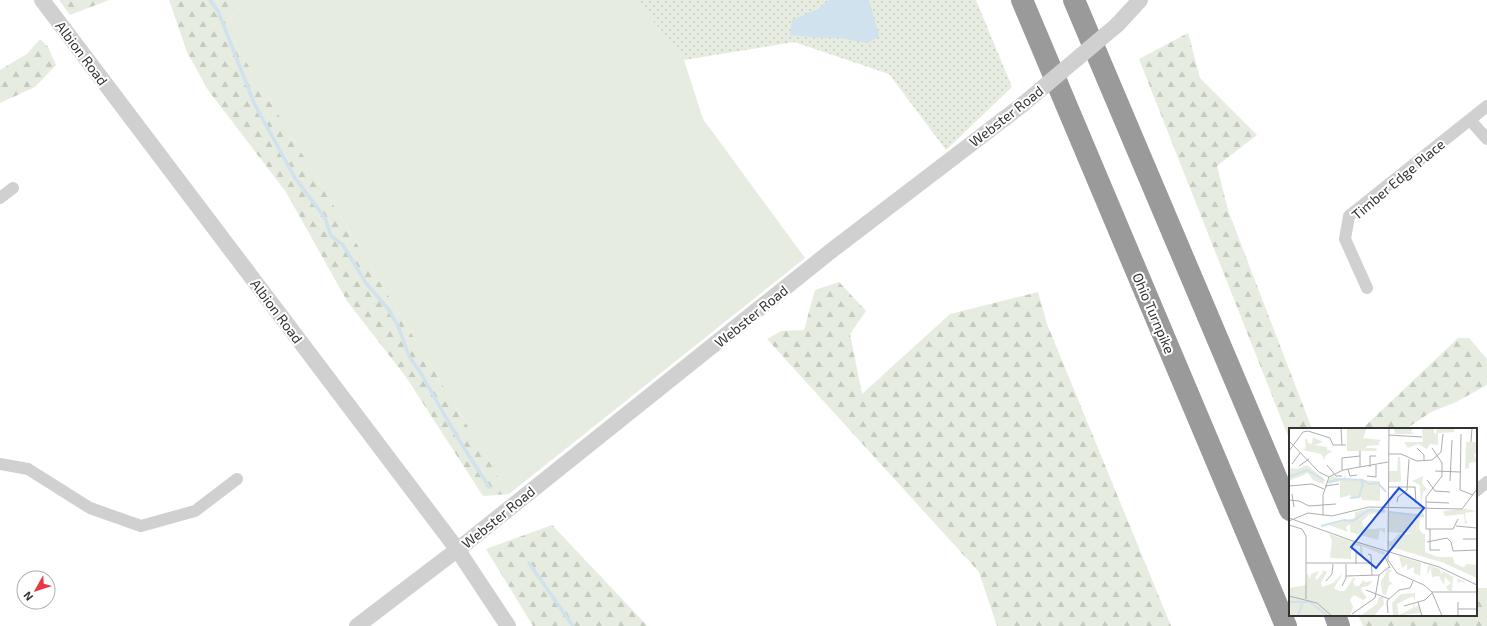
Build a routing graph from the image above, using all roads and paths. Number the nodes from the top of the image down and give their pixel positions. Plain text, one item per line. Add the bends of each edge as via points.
1 (42, 0) edge
2 (1022, 0) edge
3 (1074, 0) edge
4 (1140, 0) edge
5 (1486, 110) edge
6 (1470, 120) junction
7 (1487, 139) edge
8 (13, 188) dead end
9 (0, 198) edge
10 (1367, 288) dead end
11 (0, 464) edge
12 (236, 480) dead end
13 (1487, 482) edge
14 (1477, 490) edge
15 (1289, 508) edge
16 (457, 549) junction
17 (1335, 616) edge
18 (357, 626) edge
19 (508, 626) edge
20 (1286, 626) edge
21 (1339, 626) edge

1 - 16 street, Albion Road
2 - 20 highway, Ohio Turnpike
3 - 15 highway
4 - 16 street, Webster Road, bridge via 1117,25 1022,105 831,252
5 - 6 street, Timber Edge Place
6 - 7 street
6 - 10 street, Timber Edge Place via 1349,216 1345,239
8 - 9 street
11 - 12 street via 28,469 90,508 141,526 195,511
13 - 14 street
16 - 18 street, Webster Road
16 - 19 street, Albion Road
17 - 21 highway

